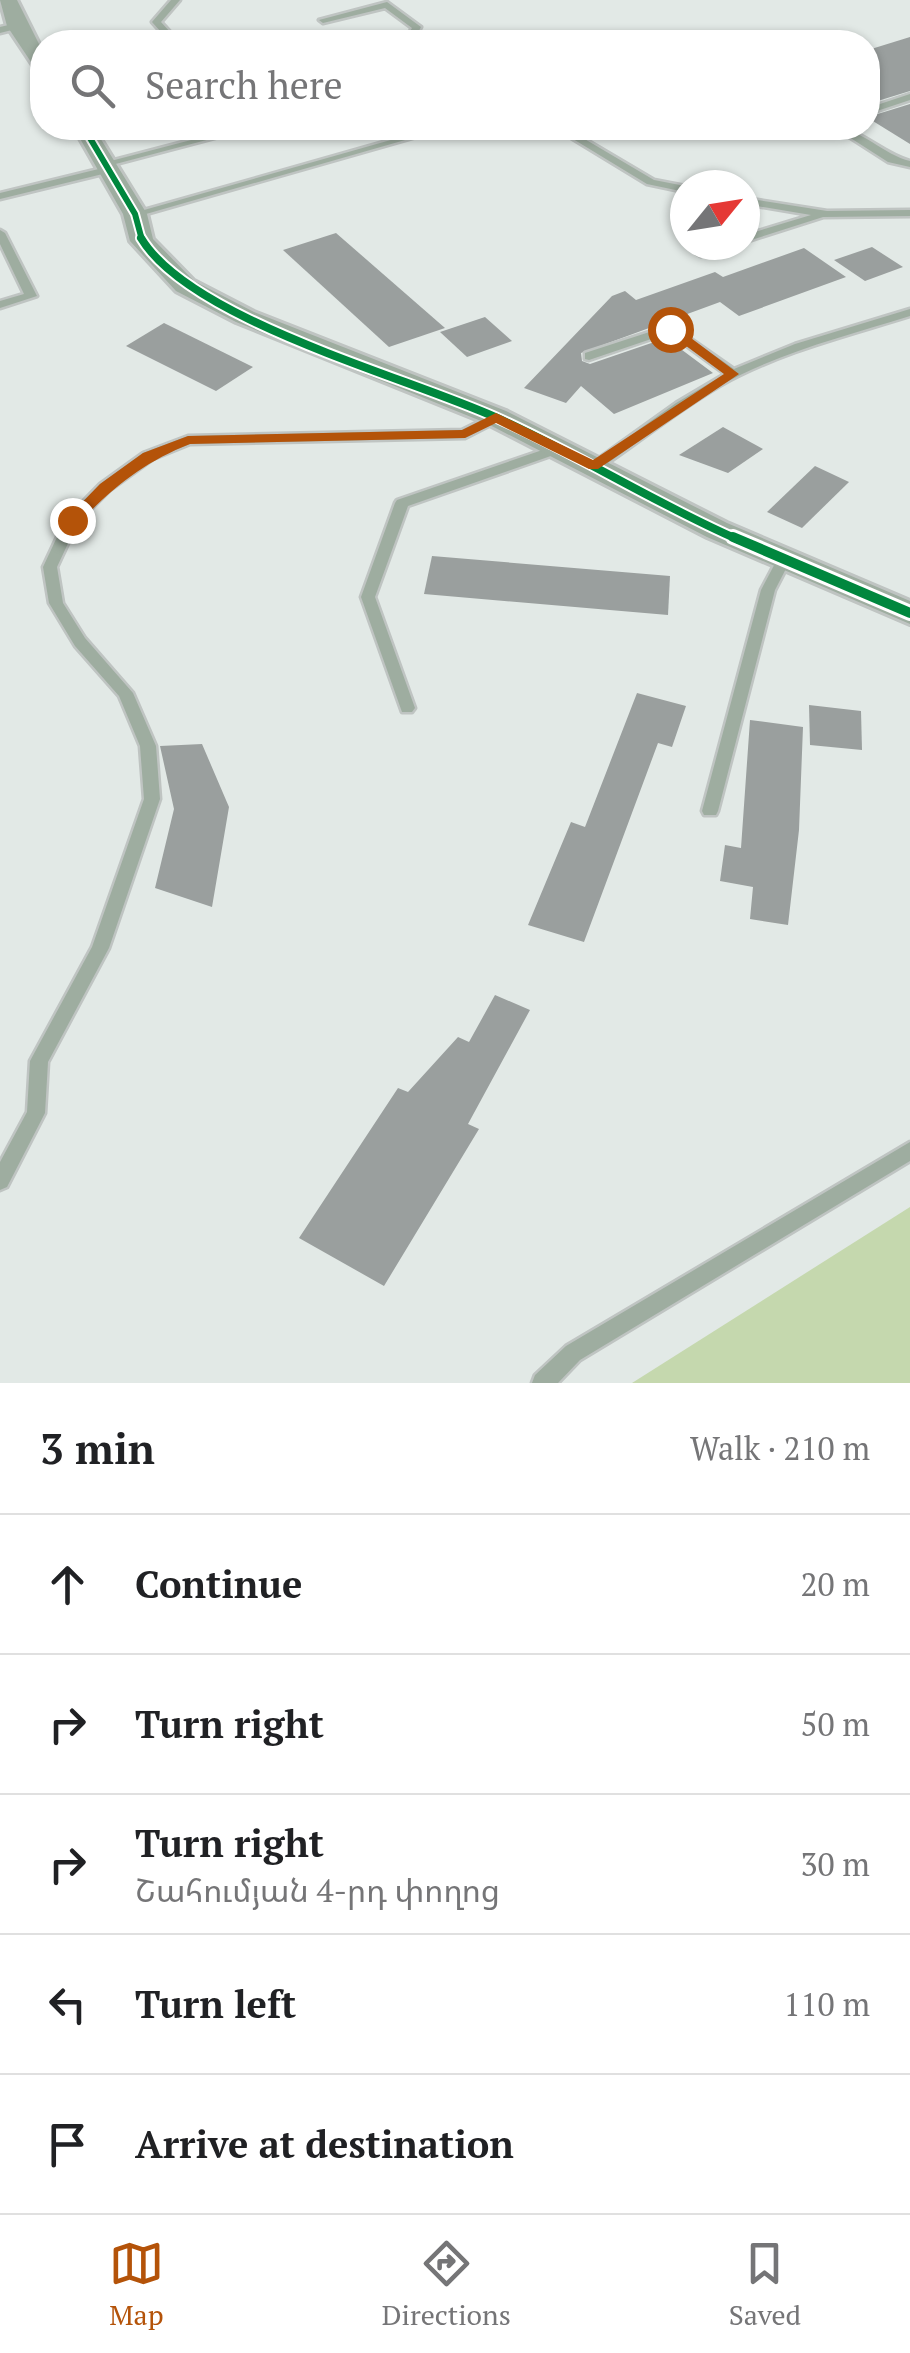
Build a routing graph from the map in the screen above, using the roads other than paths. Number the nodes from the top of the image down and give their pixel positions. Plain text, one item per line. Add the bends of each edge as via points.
1 (8, 0) edge
2 (176, 0) edge
3 (323, 20) dead end
4 (8, 28) edge
5 (164, 30) edge
6 (415, 30) edge
7 (30, 51) edge
8 (910, 97) edge
9 (880, 107) edge
10 (92, 140) edge
11 (203, 140) edge
12 (399, 140) edge
13 (580, 140) edge
14 (860, 140) edge
15 (910, 164) edge
16 (110, 166) junction
17 (670, 186) edge
18 (0, 196) edge
19 (760, 203) edge
20 (910, 213) edge
21 (135, 214) junction
22 (827, 214) junction
23 (0, 233) edge
24 (760, 234) edge
25 (0, 305) edge
26 (910, 312) edge
27 (589, 356) dead end
28 (733, 374) junction
29 (496, 417) junction
30 (560, 448) junction
31 (594, 466) junction
32 (784, 559) junction
33 (910, 613) edge
34 (407, 708) dead end
35 (710, 811) dead end
36 (910, 1151) edge
37 (0, 1181) edge
38 (543, 1383) edge

1 - 4 street
2 - 5 lane via 156,22
3 - 6 lane via 387,5
4 - 7 street
8 - 9 lane
10 - 16 street
11 - 16 lane
12 - 21 lane
13 - 17 lane via 651,182
14 - 15 lane
16 - 18 lane
16 - 21 street
19 - 22 lane
20 - 22 lane
21 - 29 street via 142,242 185,286 245,317
22 - 24 lane
23 - 25 lane via 31,296
26 - 28 lane
27 - 28 lane via 670,329
28 - 31 lane
29 - 30 street
29 - 37 lane via 465,434 188,440 148,456 72,520 50,567 56,603 125,693 148,746 152,799 100,948 39,1061 36,1113
30 - 31 street
30 - 34 lane via 402,502 368,597
31 - 32 street
32 - 33 street
32 - 35 lane via 768,590
36 - 38 lane via 573,1352

